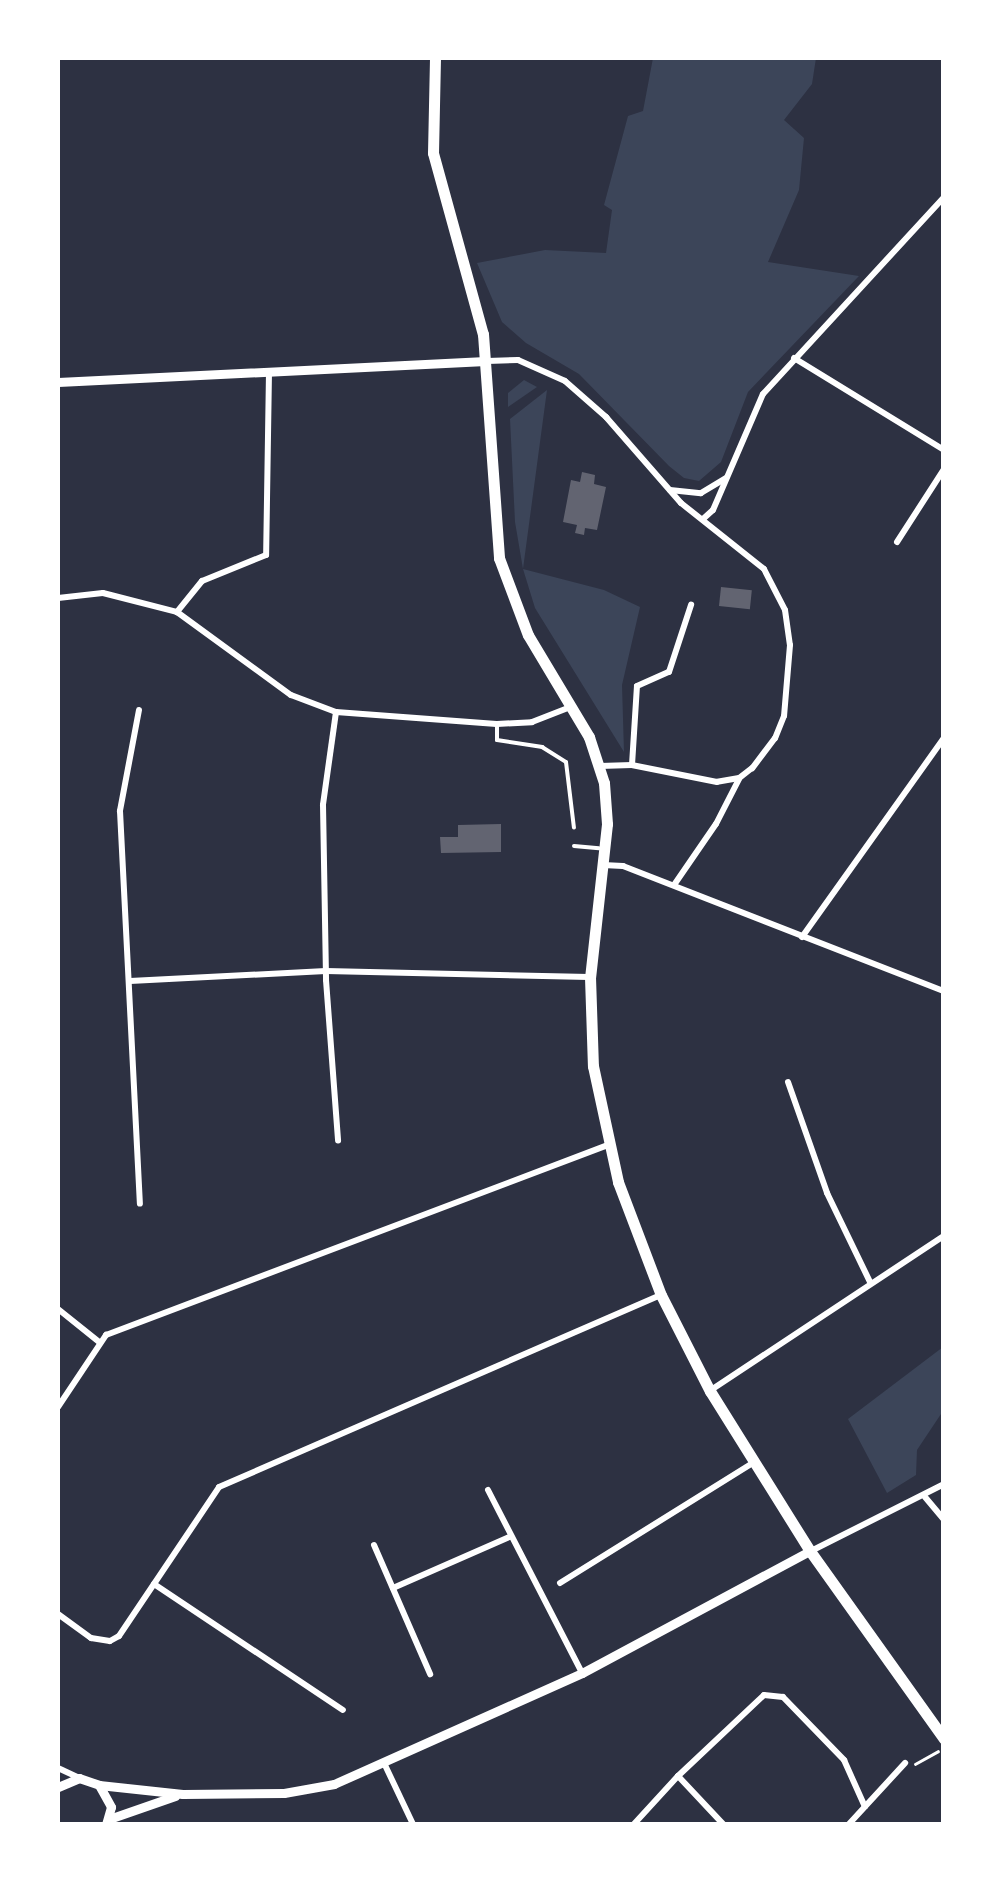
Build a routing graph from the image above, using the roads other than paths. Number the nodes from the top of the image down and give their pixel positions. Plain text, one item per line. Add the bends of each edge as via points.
1 (434, 58) edge
2 (944, 197) edge
3 (794, 358) junction
4 (485, 360) junction
5 (269, 370) junction
6 (58, 382) edge
7 (944, 450) edge
8 (944, 469) edge
9 (727, 477) junction
10 (670, 490) junction
11 (703, 518) junction
12 (898, 542) dead end
13 (58, 598) edge
14 (692, 605) dead end
15 (177, 612) junction
16 (573, 706) junction
17 (140, 710) dead end
18 (336, 712) junction
19 (497, 724) junction
20 (944, 738) edge
21 (632, 764) junction
22 (600, 766) junction
23 (739, 778) junction
24 (574, 828) dead end
25 (574, 846) dead end
26 (604, 848) junction
27 (603, 865) junction
28 (674, 885) junction
29 (802, 937) junction
30 (326, 972) junction
31 (590, 977) junction
32 (130, 981) junction
33 (942, 988) edge
34 (788, 1082) dead end
35 (338, 1141) dead end
36 (608, 1146) junction
37 (140, 1203) dead end
38 (944, 1236) edge
39 (870, 1282) junction
40 (661, 1295) junction
41 (58, 1310) edge
42 (99, 1342) junction
43 (710, 1391) junction
44 (58, 1407) edge
45 (754, 1463) junction
46 (944, 1484) edge
47 (488, 1490) dead end
48 (925, 1496) junction
49 (944, 1520) edge
50 (509, 1537) junction
51 (374, 1545) dead end
52 (810, 1551) junction
53 (560, 1583) dead end
54 (154, 1584) junction
55 (393, 1588) junction
56 (58, 1614) edge
57 (430, 1674) dead end
58 (582, 1674) junction
59 (342, 1710) dead end
60 (944, 1739) edge
61 (384, 1763) junction
62 (905, 1763) road end
63 (58, 1768) edge
64 (678, 1776) junction
65 (80, 1778) junction
66 (99, 1786) junction
67 (58, 1787) edge
68 (183, 1794) junction
69 (865, 1807) junction
70 (108, 1822) edge
71 (412, 1824) edge
72 (634, 1824) edge
73 (723, 1824) edge
74 (849, 1824) edge

1 - 4 main road via 432,154 482,328
2 - 3 street
3 - 7 street
3 - 9 street via 756,404
4 - 5 street
4 - 10 street via 518,360 566,381
4 - 16 main road via 499,558 528,635
5 - 6 street
5 - 15 street via 266,555 202,581
8 - 12 street
9 - 10 street via 702,493
9 - 11 street
10 - 11 street
11 - 23 street via 764,570 784,610 790,645 784,716 775,738
13 - 15 street via 103,593
14 - 21 street via 670,672 637,686
15 - 18 street via 291,695
16 - 19 street via 532,722
16 - 22 main road
17 - 32 street via 120,811
18 - 19 street
18 - 30 street via 323,804
19 - 24 lane via 498,740 542,748 566,762
20 - 29 street
21 - 22 street
21 - 23 street via 707,782
22 - 26 main road
23 - 28 street
25 - 26 lane
26 - 27 main road
27 - 28 street
27 - 31 main road
28 - 29 street
29 - 33 street
30 - 31 street
30 - 32 street
30 - 35 street
31 - 36 main road via 593,1066
32 - 37 street
34 - 39 street via 826,1192
36 - 40 main road
36 - 42 street
38 - 39 street
39 - 43 street
40 - 43 main road
40 - 54 street via 232,1478 207,1501
41 - 42 street
42 - 44 street
43 - 45 main road
45 - 52 main road
45 - 53 street
46 - 48 street
47 - 50 street
48 - 49 street
48 - 52 street
50 - 55 street
50 - 58 street
51 - 55 street
52 - 58 street
52 - 60 main road
54 - 56 street via 127,1628 110,1641 92,1638
54 - 59 street
55 - 57 street
58 - 61 street
61 - 68 street via 334,1784 284,1793
61 - 71 street
62 - 69 street
63 - 65 street
64 - 69 street via 764,1695 783,1697 844,1760
64 - 72 street
64 - 73 street
65 - 66 street
65 - 67 street
66 - 68 street
66 - 70 street via 107,1795
68 - 70 street
69 - 74 street

